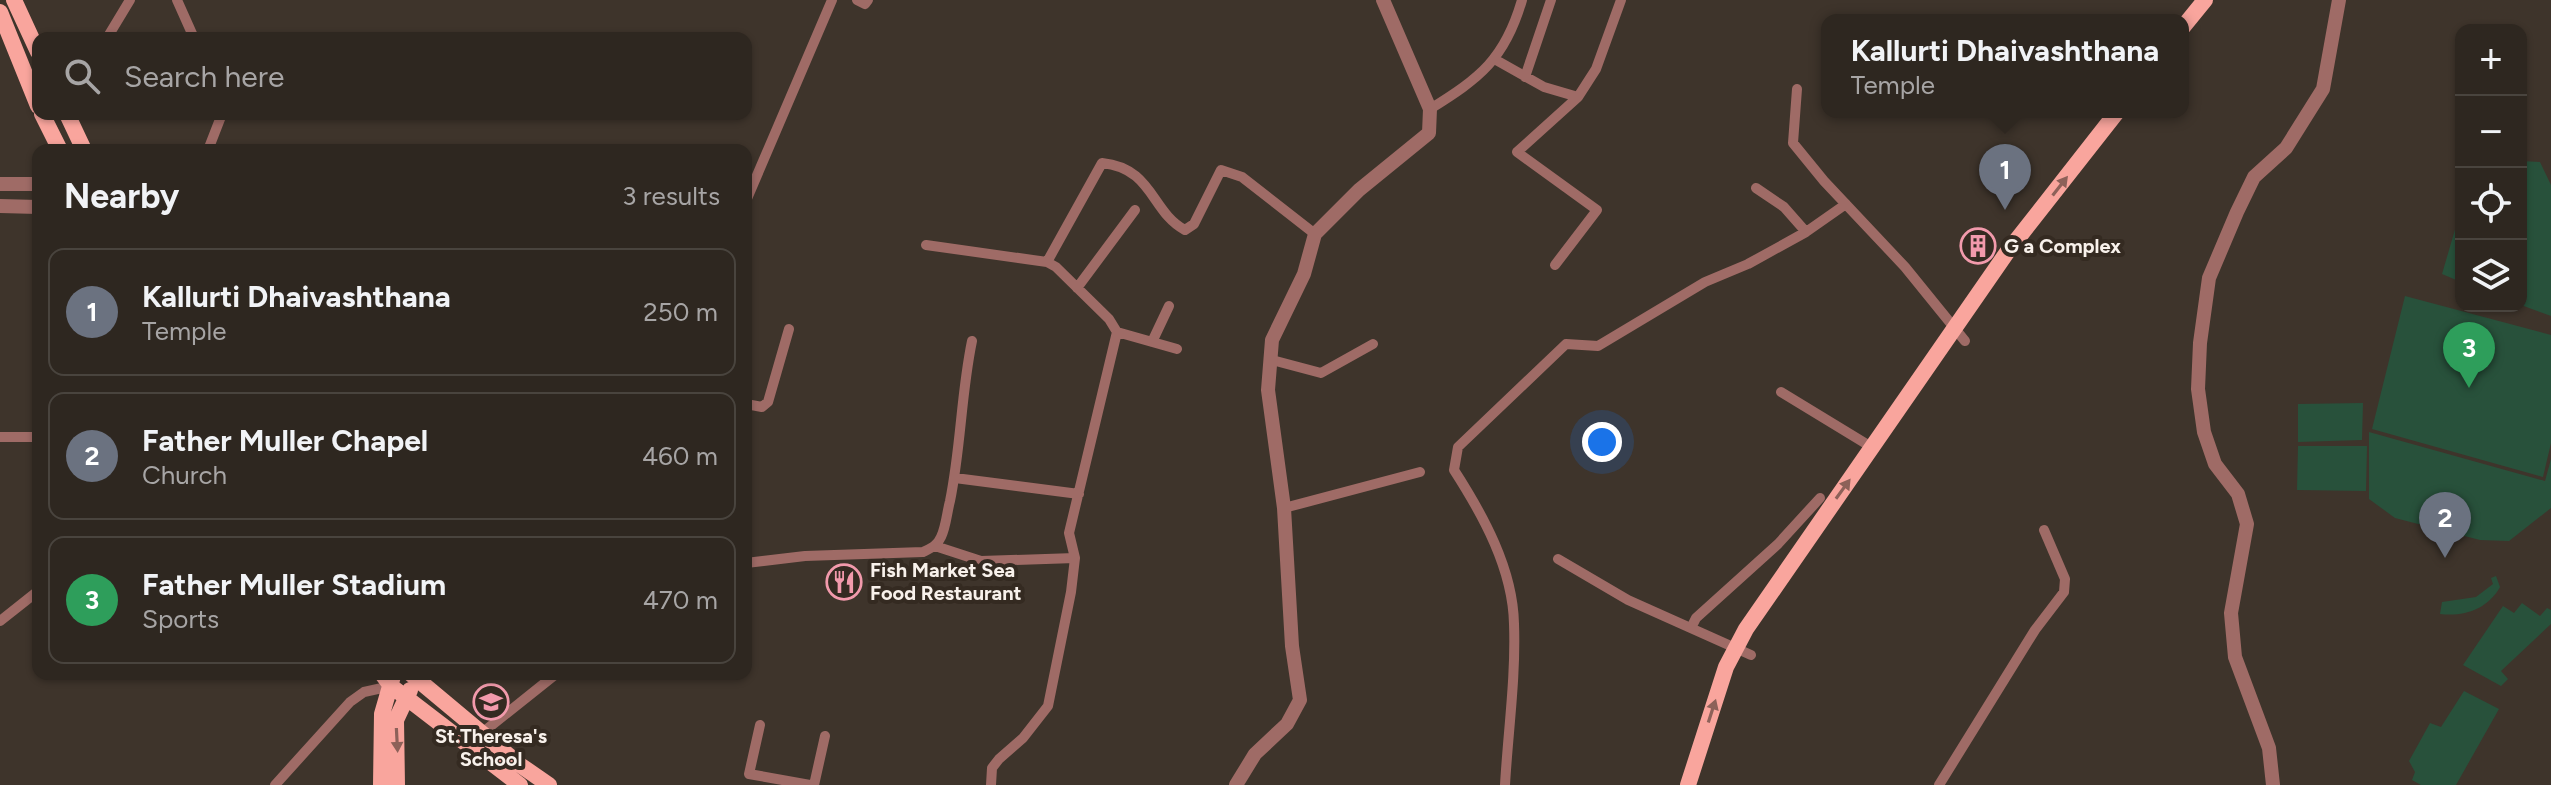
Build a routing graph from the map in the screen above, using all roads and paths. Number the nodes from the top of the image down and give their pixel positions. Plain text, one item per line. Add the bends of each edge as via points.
1 (14, 0) edge
2 (130, 0) edge
3 (177, 0) edge
4 (832, 0) edge
5 (857, 0) edge
6 (868, 0) edge
7 (1383, 0) edge
8 (1522, 0) edge
9 (1551, 0) edge
10 (1621, 0) edge
11 (2205, 0) edge
12 (2339, 0) edge
13 (2346, 0) edge
14 (0, 12) edge
15 (2189, 20) edge
16 (2337, 26) junction
17 (111, 32) edge
18 (191, 32) edge
19 (32, 39) edge
20 (1496, 60) junction
21 (1525, 77) junction
22 (1797, 89) dead end
23 (32, 91) edge
24 (1578, 97) junction
25 (1430, 109) junction
26 (2112, 118) edge
27 (45, 120) edge
28 (70, 120) edge
29 (220, 120) edge
30 (57, 144) edge
31 (81, 144) edge
32 (210, 144) edge
33 (0, 184) edge
34 (32, 184) edge
35 (752, 187) edge
36 (1756, 188) dead end
37 (1846, 204) junction
38 (0, 206) edge
39 (32, 207) edge
40 (1135, 210) dead end
41 (1806, 232) junction
42 (1315, 234) junction
43 (926, 245) dead end
44 (1047, 262) junction
45 (1555, 265) dead end
46 (1077, 288) junction
47 (1169, 306) dead end
48 (1954, 327) junction
49 (789, 329) dead end
50 (1117, 332) junction
51 (972, 341) dead end
52 (1965, 341) dead end
53 (1152, 342) junction
54 (1373, 344) dead end
55 (1177, 349) dead end
56 (1272, 360) junction
57 (1781, 392) dead end
58 (752, 405) edge
59 (0, 437) edge
60 (32, 437) edge
61 (1873, 448) junction
62 (1420, 472) dead end
63 (955, 478) junction
64 (1079, 494) junction
65 (1820, 498) dead end
66 (1284, 508) junction
67 (2044, 530) dead end
68 (935, 546) junction
69 (1075, 558) junction
70 (1558, 559) dead end
71 (752, 562) edge
72 (32, 596) edge
73 (0, 621) edge
74 (1691, 628) junction
75 (1735, 646) junction
76 (1751, 655) dead end
77 (385, 680) edge
78 (389, 680) edge
79 (391, 680) edge
80 (413, 680) edge
81 (419, 680) edge
82 (548, 680) edge
83 (406, 698) junction
84 (760, 725) dead end
85 (482, 733) junction
86 (825, 736) dead end
87 (275, 785) edge
88 (381, 785) edge
89 (397, 785) edge
90 (520, 785) edge
91 (549, 785) edge
92 (812, 785) edge
93 (991, 785) edge
94 (1236, 785) edge
95 (1505, 785) edge
96 (1688, 785) edge
97 (1939, 785) edge
98 (2273, 785) edge

1 - 19 main road
2 - 17 street
3 - 18 street
4 - 35 street
5 - 6 street
7 - 25 street
8 - 20 street
9 - 21 street
10 - 24 street via 1596,69
11 - 15 main road
12 - 16 street
13 - 16 street
14 - 23 main road
16 - 98 street via 2314,108 2286,148 2254,177 2237,212 2209,278 2200,343 2198,389 2204,432 2215,464 2238,494 2247,524 2231,613 2235,657 2269,748
20 - 21 street
20 - 25 street via 1475,81
21 - 24 street
22 - 37 street via 1793,143
24 - 45 street via 1517,152 1597,210
25 - 42 street via 1429,133
48 -> 26 main road
27 - 30 main road
28 - 31 main road
29 - 32 street
33 - 34 street
36 - 41 street via 1784,207
37 - 41 street
37 - 48 street
38 - 39 street
40 - 46 street
41 - 95 street via 1705,282 1598,346 1566,344 1458,447 1454,470 1492,540 1514,623
42 - 44 street via 1242,177 1221,170 1194,224 1185,230 1132,172 1102,163
42 - 56 street via 1304,274 1272,340
43 - 44 street
44 - 46 street
46 - 50 street
47 - 53 street
48 - 52 street
48 - 61 main road
49 - 58 street via 768,402
50 - 53 street
50 - 64 street
51 - 63 street
53 - 55 street
54 - 56 street via 1321,373
56 - 66 street via 1268,390
57 - 61 street
59 - 60 street
75 -> 61 main road
62 - 66 street
63 - 64 street
63 - 68 street
64 - 69 street via 1069,533
65 - 74 street
66 - 94 street via 1300,700 1287,724 1255,754
67 - 97 street via 2065,579 2064,592
68 - 69 street via 981,561
68 - 71 street via 923,552
69 - 93 street via 1064,642 1056,656 1048,706 992,768
70 - 74 street via 1628,600
72 - 73 street
74 - 75 street
75 - 76 street
96 -> 75 main road
77 - 87 street via 350,702
78 - 88 main road via 382,714
79 - 83 main road
80 - 83 main road
81 - 85 main road
82 - 85 street
83 -> 89 main road via 396,720
83 - 90 main road
84 - 92 street via 749,774
85 - 91 main road
86 - 92 street

